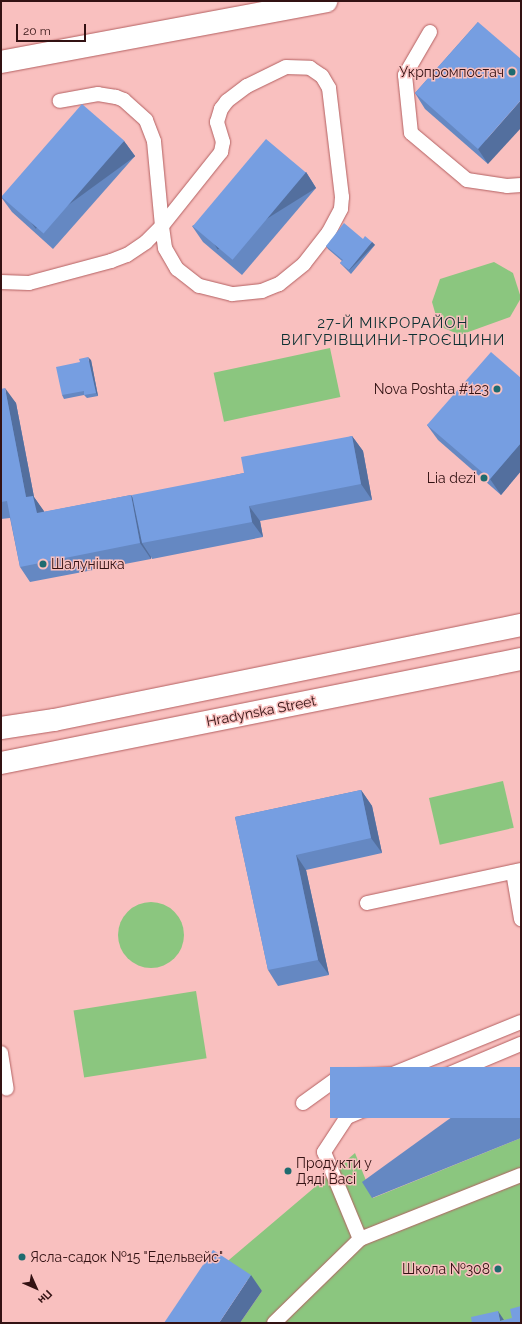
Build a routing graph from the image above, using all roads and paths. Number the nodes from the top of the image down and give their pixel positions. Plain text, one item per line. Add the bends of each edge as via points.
1 (326, 1) edge
2 (430, 32) dead end
3 (1, 62) edge
4 (60, 101) dead end
5 (521, 185) edge
6 (162, 226) junction
7 (1, 282) edge
8 (521, 625) edge
9 (521, 659) edge
10 (1, 728) edge
11 (1, 763) edge
12 (517, 871) edge
13 (368, 903) dead end
14 (521, 919) edge
15 (521, 1022) edge
16 (521, 1044) edge
17 (1, 1053) edge
18 (7, 1089) dead end
19 (303, 1102) dead end
20 (521, 1175) edge
21 (360, 1239) junction
22 (274, 1323) edge

1 - 3 street
2 - 5 lane via 404,75 412,133 467,180 507,186
4 - 6 lane via 98,94 116,97 124,100 146,120 154,141
6 - 6 lane via 221,152 223,142 218,122 221,109 227,102 247,86 286,67 304,66 322,76 331,95 341,209 328,233 304,264 279,284 262,291 232,294 217,291 199,286 177,269 165,248
6 - 7 lane via 127,255 111,261 29,283
8 - 10 street via 54,720
9 - 11 street, Hradynska Street
12 - 13 lane
12 - 14 lane
15 - 19 lane via 393,1074 339,1077
16 - 21 lane via 347,1117 324,1152
17 - 18 lane
20 - 21 lane
21 - 22 lane

